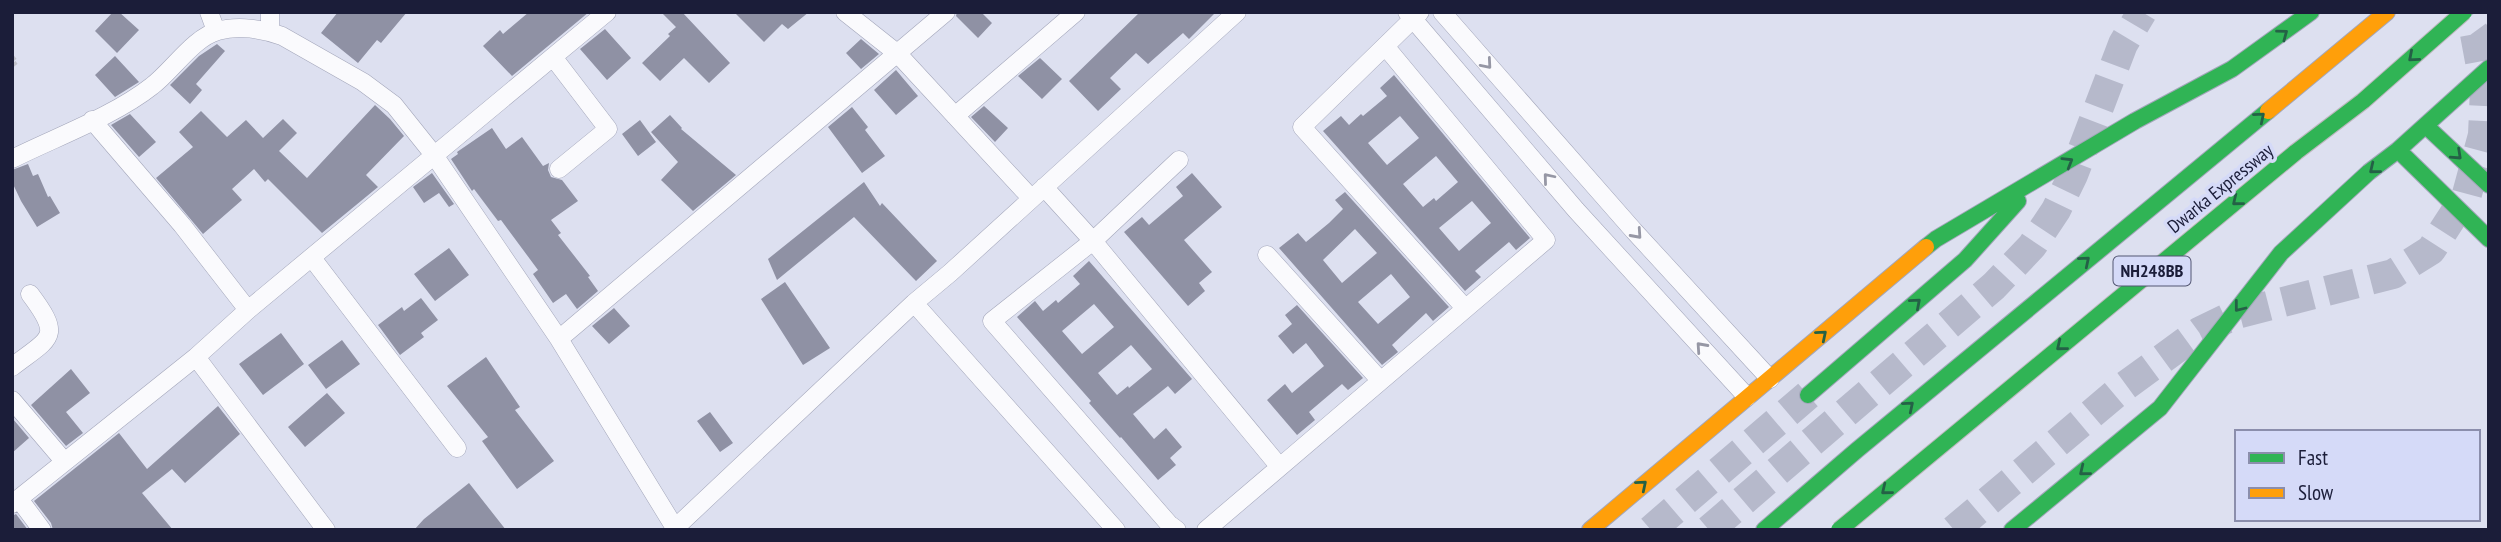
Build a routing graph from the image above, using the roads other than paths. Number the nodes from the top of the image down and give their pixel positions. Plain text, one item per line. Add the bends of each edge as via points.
1 (209, 12) edge
2 (270, 12) edge
3 (607, 12) edge
4 (845, 12) edge
5 (946, 12) edge
6 (1076, 12) edge
7 (1237, 12) edge
8 (1442, 12) edge
9 (2387, 12) edge
10 (2464, 12) edge
11 (2309, 13) edge
12 (1413, 14) edge
13 (216, 31) junction
14 (270, 32) junction
15 (1385, 46) junction
16 (898, 54) junction
17 (552, 57) junction
18 (2489, 68) edge
19 (955, 116) junction
20 (92, 120) junction
21 (2426, 125) junction
22 (12, 138) edge
23 (2398, 150) junction
24 (434, 155) junction
25 (17, 156) edge
26 (1179, 160) dead end
27 (559, 169) dead end
28 (2035, 181) junction
29 (2489, 185) edge
30 (1037, 193) junction
31 (2489, 239) edge
32 (1093, 241) junction
33 (1267, 255) dead end
34 (312, 258) junction
35 (30, 294) dead end
36 (914, 303) junction
37 (1465, 308) junction
38 (248, 310) junction
39 (559, 339) junction
40 (197, 357) junction
41 (12, 367) edge
42 (1770, 379) junction
43 (1380, 380) junction
44 (1808, 395) tunnel mouth
45 (1747, 397) junction
46 (12, 401) edge
47 (457, 448) dead end
48 (64, 461) junction
49 (1279, 466) junction
50 (16, 501) edge
51 (674, 529) edge
52 (42, 530) edge
53 (326, 530) edge
54 (1116, 530) edge
55 (1177, 530) edge
56 (1206, 530) edge
57 (1590, 530) edge
58 (1764, 530) edge
59 (1839, 530) edge
60 (2012, 530) edge

1 - 13 street
2 - 14 street
3 - 17 street
4 - 16 street
5 - 16 street
6 - 19 street
7 - 30 street
8 -> 42 street
58 -> 9 main road, Dwarka Expressway / NH248BB
10 -> 59 main road, Dwarka Expressway / NH248BB, bridge via 2363,101
28 -> 11 main road via 2232,69
12 - 15 street
45 -> 12 street via 1576,210
13 - 14 street
13 - 20 street via 200,40 152,87
14 - 24 street via 381,93
15 - 37 street via 1546,240
15 - 37 street via 1302,127
16 - 19 street
16 - 39 street
17 - 24 street
17 - 27 street via 608,129
18 - 21 main road
19 - 30 street
20 - 25 street
20 - 38 street
21 - 23 main road
21 -> 29 main road
22 - 25 street
23 - 31 main road
23 -> 60 main road via 2281,253 2160,408
24 - 34 street
24 - 39 street
26 - 32 street
42 -> 28 main road via 1936,239
44 -> 28 main road via 1965,260
30 - 32 street
30 - 36 street
32 - 49 street
32 - 55 street via 992,321
33 - 43 street
34 - 38 street
34 - 47 street
35 - 41 street via 48,319 49,335
36 - 51 street
36 - 54 street
37 - 43 street
38 - 40 street
39 - 51 street
40 - 48 street
40 - 53 street
42 - 45 main road
43 - 49 street
57 -> 45 main road
46 - 48 street
48 - 50 street
49 - 56 street
50 - 52 street

